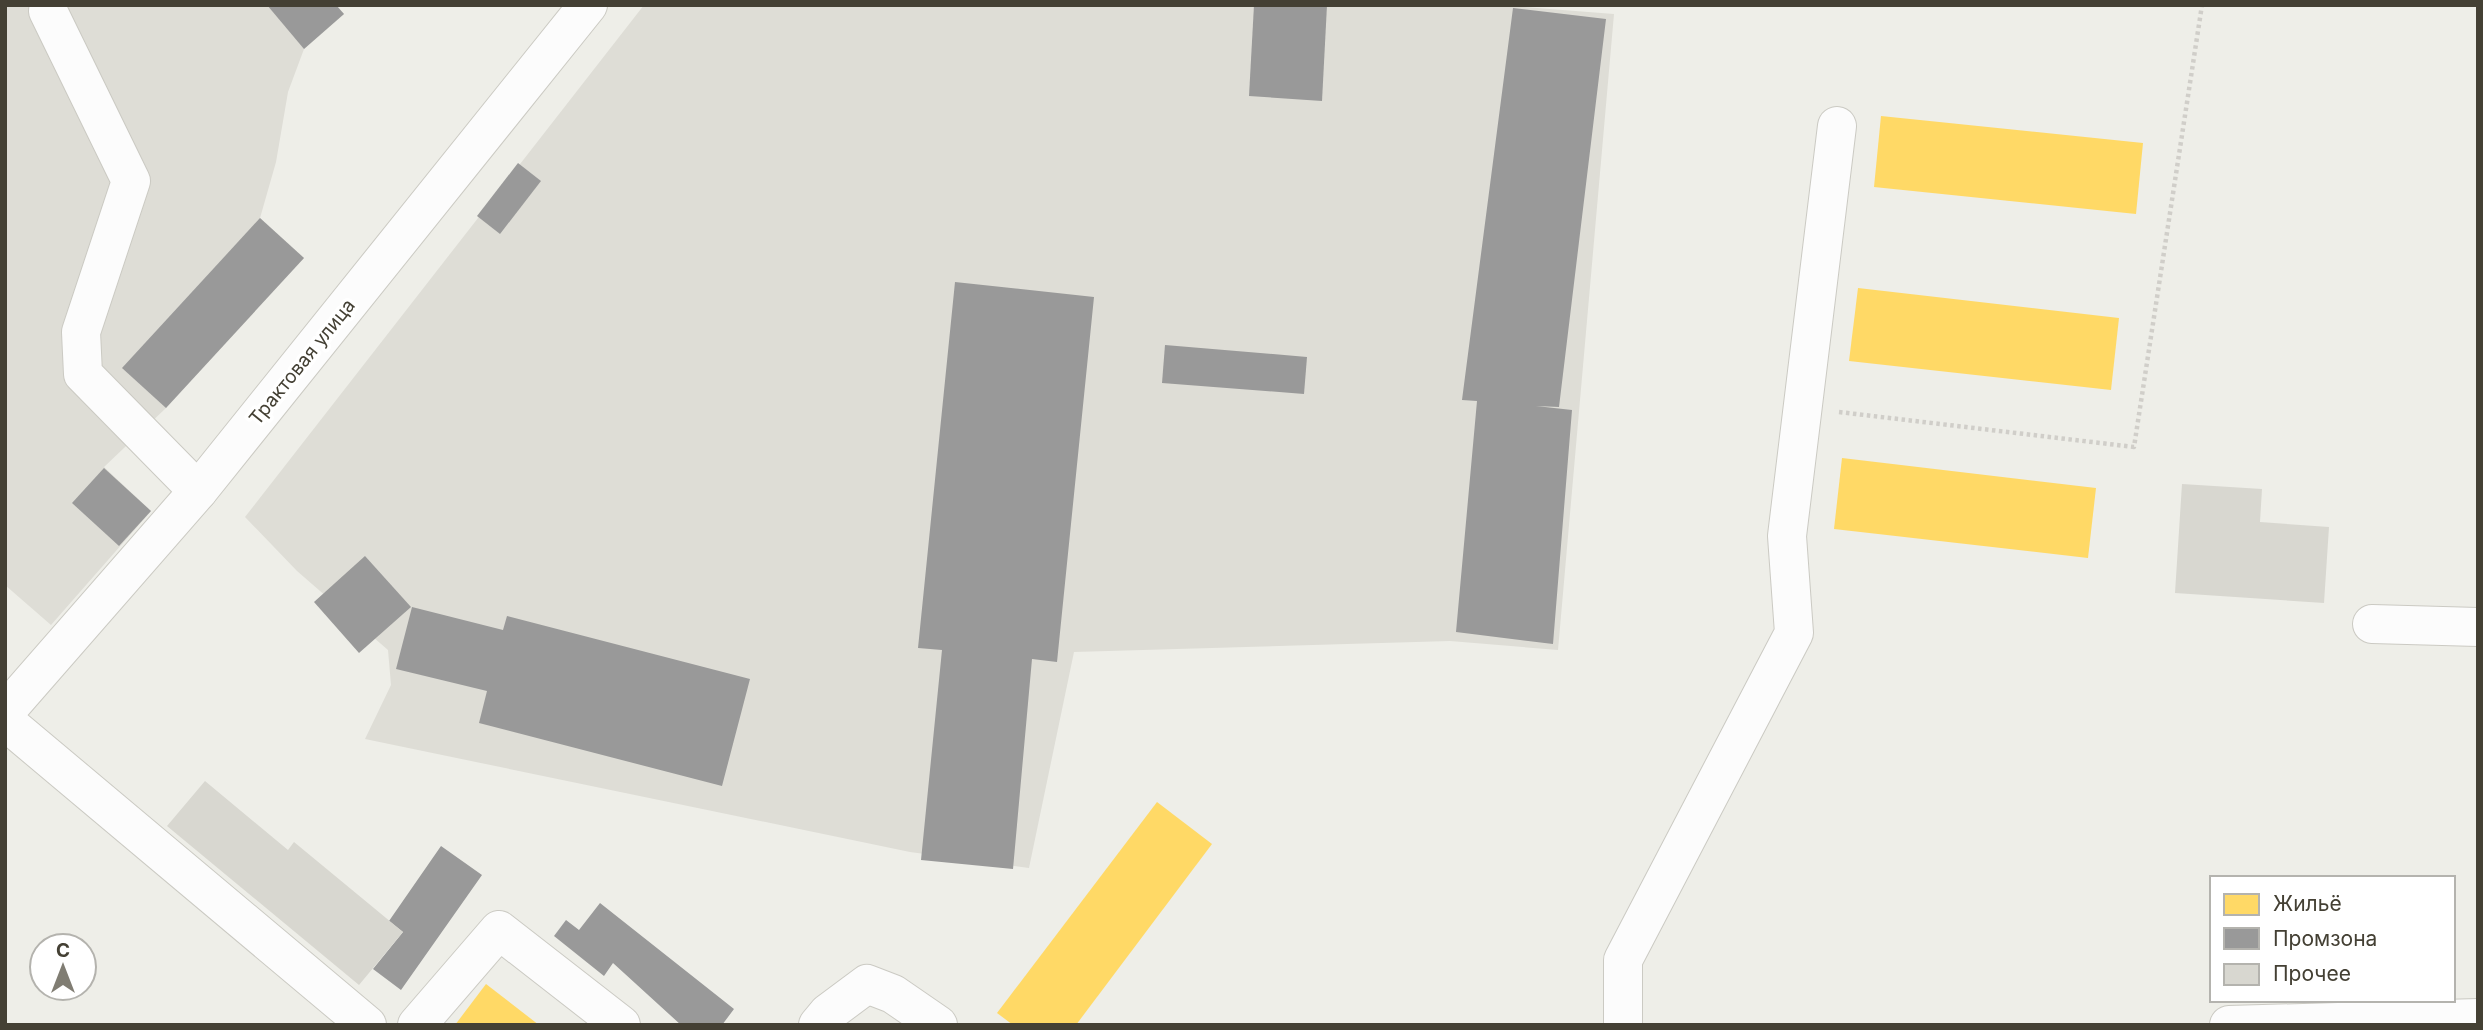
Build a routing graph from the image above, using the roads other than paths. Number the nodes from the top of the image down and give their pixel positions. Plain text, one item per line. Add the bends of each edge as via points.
1 (589, 5) edge
2 (48, 11) dead end
3 (1837, 126) dead end
4 (198, 491) junction
5 (2372, 624) dead end
6 (2478, 627) edge
7 (5, 712) edge
8 (5, 721) edge
9 (2478, 1018) edge
10 (367, 1025) edge
11 (417, 1025) edge
12 (621, 1025) edge
13 (818, 1025) edge
14 (938, 1025) edge
15 (1623, 1025) edge
16 (2230, 1025) edge

1 - 4 street, Трактовая улица
2 - 4 street via 131,181 81,331 83,374
3 - 15 street via 1787,536 1794,633 1623,960
4 - 7 street, Трактовая улица
5 - 6 street
8 - 10 street
9 - 16 street
11 - 12 street via 499,930
13 - 14 street via 867,984 893,994

